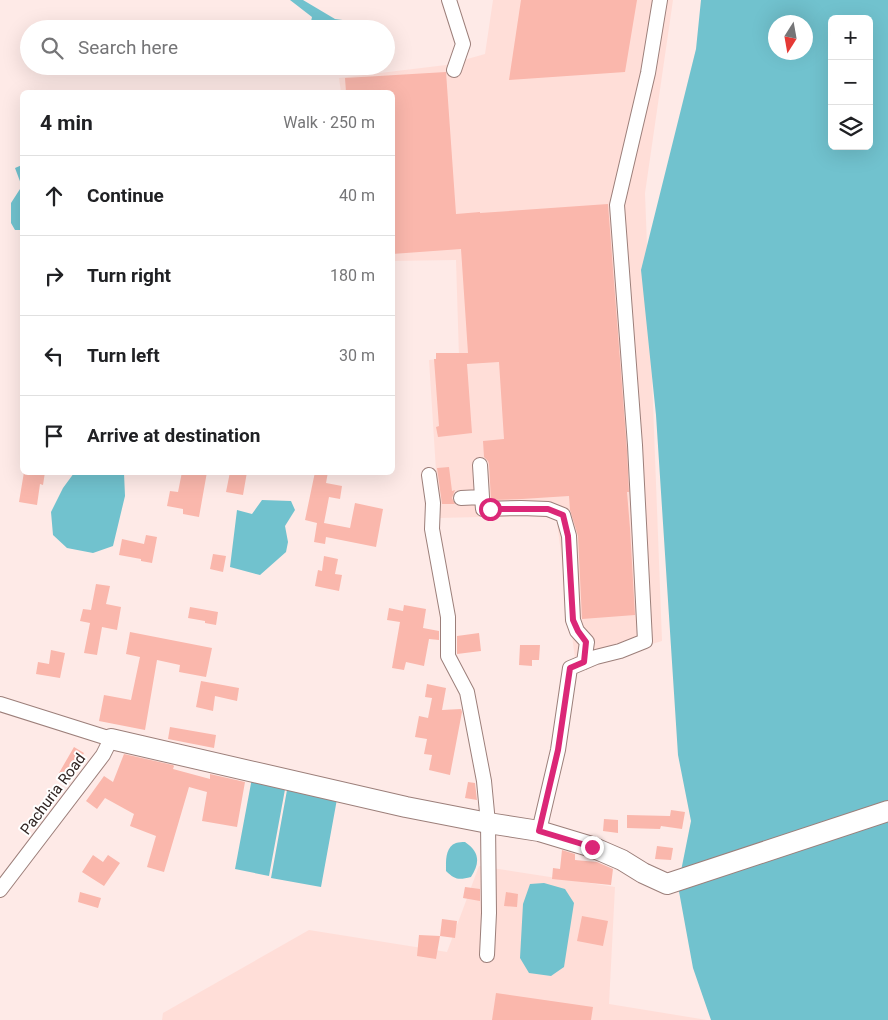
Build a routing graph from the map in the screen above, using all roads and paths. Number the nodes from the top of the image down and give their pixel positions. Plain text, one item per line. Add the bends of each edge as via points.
1 (449, 0) edge
2 (660, 0) edge
3 (454, 70) dead end
4 (480, 465) dead end
5 (429, 475) dead end
6 (482, 497) junction
7 (461, 498) dead end
8 (584, 662) junction
9 (0, 704) edge
10 (111, 740) junction
11 (888, 810) edge
12 (488, 823) junction
13 (539, 831) junction
14 (0, 890) edge
15 (487, 955) dead end

1 - 3 street via 463,44
2 - 8 street via 648,73 617,205 635,445 645,641
4 - 6 street
5 - 12 street via 432,529 448,617 448,656 467,692 484,782
6 - 7 street
6 - 8 street via 483,509 548,509 563,515 568,536 573,620 586,642
8 - 13 street via 570,668 558,750
9 - 10 street
10 - 12 main road
10 - 14 street, Pachuria Road
11 - 13 main road via 667,884 592,847
12 - 13 main road
12 - 15 street

